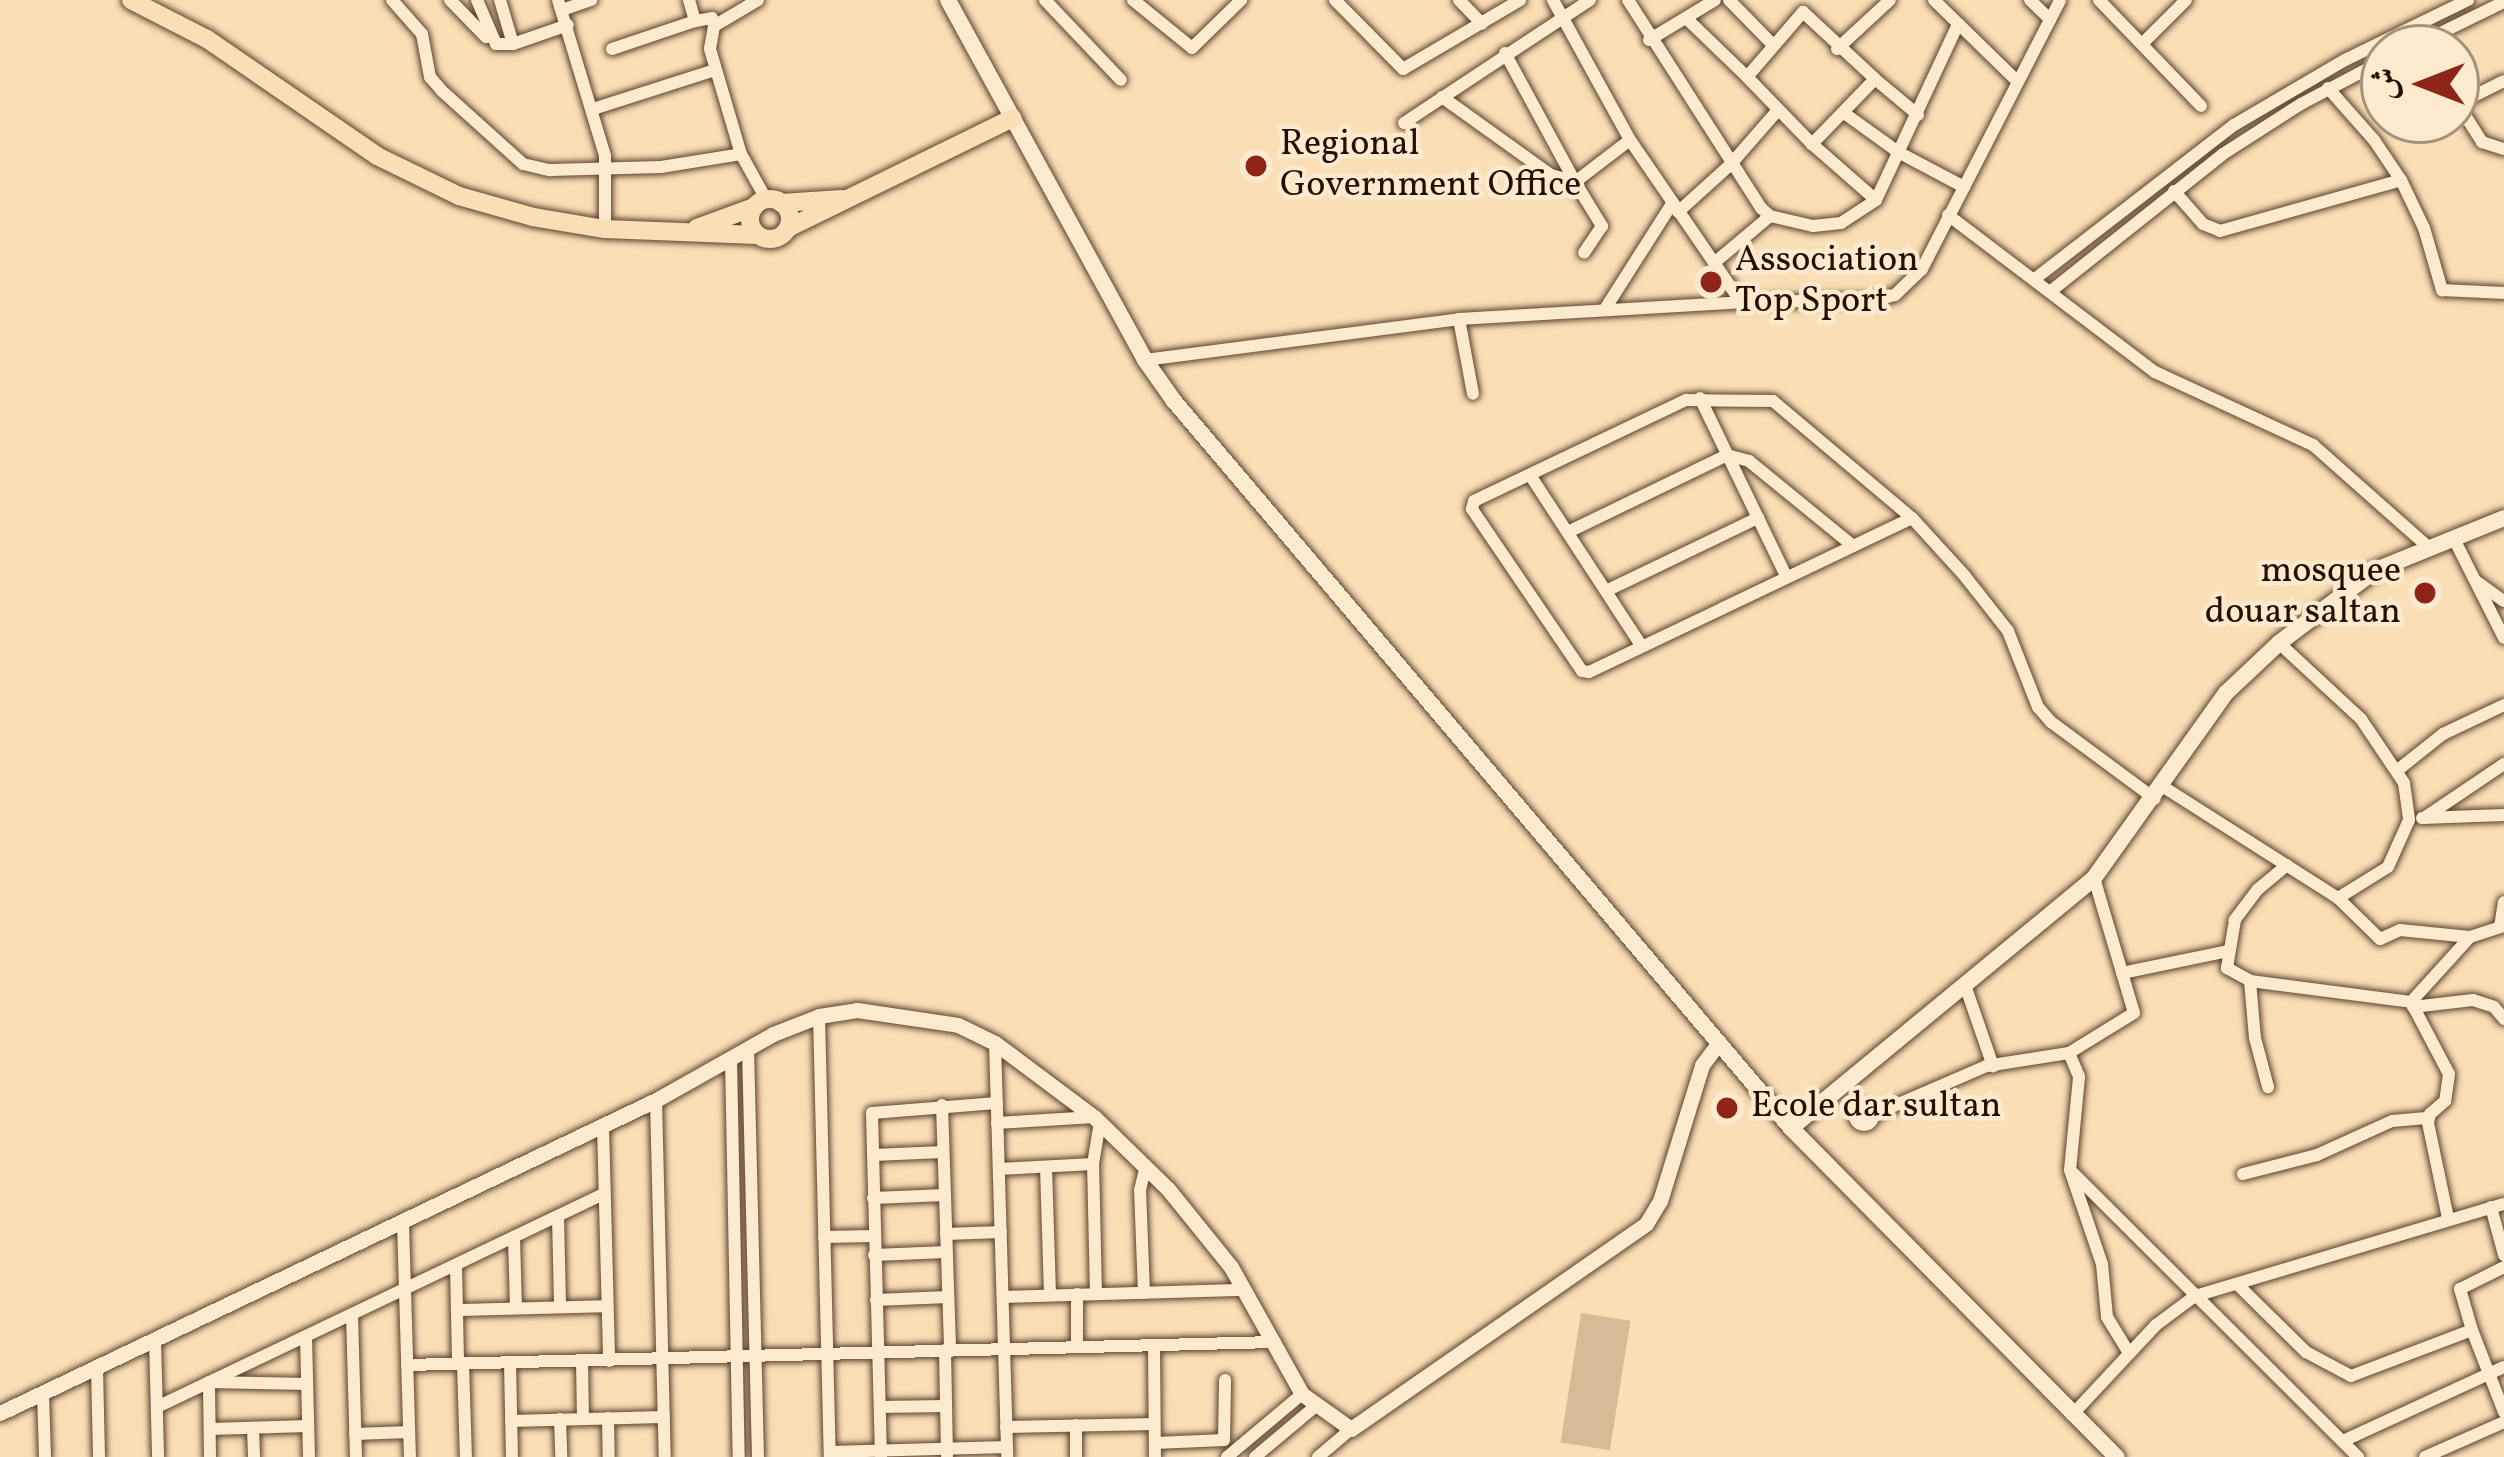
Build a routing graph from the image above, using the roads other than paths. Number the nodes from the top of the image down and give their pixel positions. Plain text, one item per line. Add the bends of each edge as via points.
1 (130, 0) edge
2 (392, 0) edge
3 (450, 0) edge
4 (477, 0) edge
5 (500, 0) edge
6 (591, 0) edge
7 (689, 0) edge
8 (758, 0) edge
9 (948, 0) edge
10 (1045, 0) edge
11 (1133, 0) edge
12 (1241, 0) edge
13 (1335, 0) edge
14 (1459, 0) edge
15 (1520, 0) edge
16 (1553, 0) edge
17 (1590, 0) edge
18 (1628, 0) edge
19 (1715, 0) edge
20 (1729, 0) edge
21 (1792, 0) edge
22 (1890, 0) edge
23 (1934, 0) edge
24 (2030, 0) edge
25 (2060, 0) edge
26 (2099, 0) edge
27 (2186, 0) edge
28 (2468, 0) edge
29 (2504, 2) edge
30 (560, 5) edge
31 (1803, 12) junction
32 (1562, 17) junction
33 (1686, 18) junction
34 (2050, 19) junction
35 (695, 21) junction
36 (1482, 24) junction
37 (1958, 24) junction
38 (2460, 24) edge
39 (568, 26) junction
40 (714, 26) junction
41 (1649, 40) junction
42 (496, 44) junction
43 (513, 44) junction
44 (2142, 44) junction
45 (1773, 45) junction
46 (612, 49) dead end
47 (1838, 49) junction
48 (1505, 53) junction
49 (715, 70) junction
50 (2360, 72) edge
51 (1747, 76) junction
52 (1875, 79) junction
53 (1121, 80) dead end
54 (2018, 82) junction
55 (2328, 88) junction
56 (1442, 97) junction
57 (2201, 106) dead end
58 (593, 109) junction
59 (1778, 110) junction
60 (1844, 113) junction
61 (1918, 115) junction
62 (1013, 118) junction
63 (1404, 123) dead end
64 (1630, 140) junction
65 (1812, 144) junction
66 (1898, 152) junction
67 (741, 154) junction
68 (1730, 165) junction
69 (606, 169) junction
70 (2401, 180) junction
71 (1575, 182) junction
72 (1964, 187) junction
73 (2174, 191) junction
74 (842, 199) junction
75 (1876, 200) junction
76 (767, 203) junction
77 (1675, 208) junction
78 (1770, 215) junction
79 (1948, 215) junction
80 (788, 228) junction
81 (605, 229) junction
82 (692, 229) junction
83 (757, 235) junction
84 (1584, 253) dead end
85 (1714, 263) junction
86 (2036, 278) junction
87 (2050, 291) junction
88 (2504, 293) edge
89 (1741, 302) junction
90 (1605, 309) junction
91 (1460, 319) junction
92 (1145, 360) junction
93 (1473, 394) dead end
94 (1700, 398) junction
95 (1727, 454) junction
96 (1530, 475) junction
97 (1758, 518) junction
98 (1912, 518) junction
99 (2504, 518) edge
100 (1568, 532) junction
101 (2453, 537) junction
102 (1852, 545) junction
103 (2427, 546) junction
104 (1786, 576) junction
105 (2470, 577) junction
106 (1606, 591) junction
107 (2504, 601) edge
108 (2503, 633) edge
109 (2279, 643) junction
110 (1641, 645) junction
111 (2504, 705) edge
112 (2504, 764) edge
113 (2399, 769) junction
114 (2158, 792) junction
115 (2504, 815) edge
116 (2416, 819) junction
117 (2287, 865) junction
118 (2094, 878) junction
119 (2338, 898) junction
120 (2504, 902) edge
121 (2502, 927) edge
122 (2470, 937) junction
123 (2228, 950) junction
124 (2122, 973) junction
125 (2250, 982) junction
126 (1966, 988) junction
127 (2412, 1005) junction
128 (819, 1016) junction
129 (2504, 1018) edge
130 (995, 1042) junction
131 (1718, 1044) junction
132 (748, 1048) junction
133 (2069, 1053) junction
134 (731, 1058) junction
135 (1993, 1066) junction
136 (2268, 1088) dead end
137 (656, 1100) junction
138 (997, 1103) junction
139 (942, 1105) junction
140 (1873, 1115) dead end
141 (2428, 1118) junction
142 (1097, 1119) junction
143 (998, 1123) junction
144 (603, 1126) junction
145 (1790, 1128) junction
146 (944, 1152) junction
147 (873, 1155) junction
148 (1093, 1164) junction
149 (1046, 1166) junction
150 (1146, 1166) junction
151 (999, 1168) junction
152 (2070, 1170) junction
153 (2242, 1174) dead end
154 (604, 1194) junction
155 (945, 1195) junction
156 (873, 1198) junction
157 (2498, 1206) edge
158 (558, 1216) junction
159 (2448, 1218) junction
160 (403, 1223) junction
161 (1000, 1232) junction
162 (946, 1234) junction
163 (874, 1236) junction
164 (514, 1237) junction
165 (824, 1237) junction
166 (946, 1252) junction
167 (874, 1256) junction
168 (456, 1265) junction
169 (2503, 1268) edge
170 (2237, 1284) junction
171 (405, 1289) junction
172 (1245, 1290) junction
173 (1144, 1293) junction
174 (1077, 1294) junction
175 (1096, 1294) junction
176 (1050, 1295) junction
177 (2195, 1296) junction
178 (948, 1297) junction
179 (1003, 1298) junction
180 (876, 1300) junction
181 (607, 1306) junction
182 (560, 1307) junction
183 (516, 1308) junction
184 (457, 1310) junction
185 (352, 1314) junction
186 (2472, 1330) junction
187 (306, 1336) junction
188 (155, 1340) junction
189 (1275, 1342) junction
190 (1154, 1345) junction
191 (1077, 1346) junction
192 (1004, 1348) junction
193 (947, 1350) junction
194 (878, 1352) junction
195 (2129, 1352) junction
196 (828, 1354) junction
197 (756, 1357) junction
198 (737, 1358) junction
199 (662, 1360) junction
200 (609, 1361) junction
201 (582, 1362) junction
202 (510, 1363) junction
203 (461, 1364) junction
204 (407, 1365) junction
205 (2504, 1366) edge
206 (97, 1368) junction
207 (2489, 1373) junction
208 (1225, 1380) dead end
209 (208, 1382) junction
210 (307, 1384) junction
211 (43, 1393) junction
212 (1303, 1394) junction
213 (946, 1406) junction
214 (1317, 1406) junction
215 (157, 1407) junction
216 (880, 1407) junction
217 (2504, 1412) edge
218 (0, 1413) edge
219 (2072, 1415) junction
220 (664, 1417) junction
221 (608, 1418) junction
222 (560, 1419) junction
223 (584, 1419) junction
224 (512, 1421) junction
225 (2504, 1422) edge
226 (1154, 1424) junction
227 (1076, 1425) junction
228 (308, 1426) junction
229 (1006, 1427) junction
230 (253, 1428) junction
231 (210, 1429) junction
232 (1351, 1429) junction
233 (409, 1432) junction
234 (355, 1434) junction
235 (2343, 1441) junction
236 (1155, 1450) edge
237 (1007, 1452) edge
238 (947, 1453) edge
239 (880, 1454) edge
240 (830, 1455) edge
241 (45, 1457) edge
242 (99, 1457) edge
243 (158, 1457) edge
244 (211, 1457) edge
245 (254, 1457) edge
246 (309, 1457) edge
247 (356, 1457) edge
248 (410, 1457) edge
249 (466, 1457) edge
250 (512, 1457) edge
251 (562, 1457) edge
252 (609, 1457) edge
253 (665, 1457) edge
254 (739, 1457) edge
255 (758, 1457) edge
256 (1076, 1457) edge
257 (1227, 1457) edge
258 (1255, 1457) edge
259 (1318, 1457) edge
260 (2117, 1457) edge
261 (2358, 1457) edge
262 (2425, 1457) edge

1 - 81 main road via 207,39 338,133 416,177 497,208
2 - 69 street via 422,34 430,77 511,155 535,168
3 - 42 street
4 - 42 street
5 - 43 street
6 - 30 street
7 - 35 street
8 - 40 street
9 - 62 main road
10 - 53 street
11 - 12 street via 1192,47
13 - 36 street via 1402,69
14 - 36 street
15 - 36 street
16 - 32 street
17 - 32 street
18 - 41 street
19 - 33 street
20 - 45 street
21 - 31 street
22 - 47 street
23 - 37 street
24 - 34 street
25 - 34 street
26 - 44 street
27 - 44 street
28 - 86 street via 2234,125
29 - 38 street
30 - 39 street
31 - 45 street
31 - 47 street
32 - 48 street
32 - 64 street
33 - 41 street
33 - 51 street
34 - 54 street
35 - 40 street via 712,18
35 - 46 street
37 - 54 street
37 - 61 street
39 - 43 street
39 - 58 street
40 - 49 street
41 - 68 street
42 - 43 street
44 - 57 street
45 - 51 street
47 - 52 street
48 - 56 street
48 - 71 street
49 - 58 street
49 - 67 street
50 - 55 street
51 - 59 street
52 - 60 street
52 - 61 street
54 - 72 street
55 - 70 street
55 - 73 street
56 - 63 street
56 - 71 street via 1551,175
58 - 69 street
59 - 65 street
59 - 68 street
60 - 65 street
60 - 66 street
61 - 66 street
62 - 74 main road
62 - 92 main road
64 - 71 street
64 - 77 street
65 - 75 street
66 - 72 street
66 - 75 street
67 - 69 street via 700,165
67 - 76 street
68 - 77 street
68 - 78 street
69 - 81 street
70 - 73 street via 2219,231
70 - 88 street via 2441,290
71 - 84 street via 1602,226
72 - 79 street
73 - 87 street
74 - 76 main road
74 - 80 main road
75 - 78 street via 1826,226
76 - 80 main road via 789,213
76 - 82 main road
76 - 83 main road via 750,225
77 - 85 street
77 - 90 street
78 - 85 street
79 - 86 street
79 - 89 street via 1922,269 1895,295
80 - 83 main road via 774,239
81 - 82 main road
82 - 83 main road
85 - 89 street
86 - 87 street
87 - 103 street via 2168,379 2313,445
89 - 90 street
90 - 91 street
91 - 92 street
91 - 93 street
92 - 131 main road
94 - 95 street
94 - 96 street
94 - 98 street via 1773,401
95 - 97 street
95 - 100 street
95 - 102 street via 1749,461
96 - 100 street
96 - 110 street via 1472,509 1582,671
97 - 104 street
97 - 106 street
98 - 102 street
98 - 114 street via 1994,609 2051,722
99 - 101 main road
100 - 106 street
101 - 103 main road
101 - 105 street
102 - 104 street
103 - 109 main road via 2349,588
104 - 110 street
105 - 107 street
105 - 108 street
106 - 110 street
109 - 113 street via 2361,718
109 - 114 main road via 2226,693
111 - 113 street via 2443,734
112 - 116 street
113 - 116 street
114 - 117 street
114 - 118 main road
115 - 116 street
116 - 119 street via 2388,867
117 - 119 street
117 - 123 street via 2246,902
118 - 124 street
118 - 126 main road
119 - 122 street via 2382,940 2400,930
120 - 121 street
121 - 122 street
122 - 127 street
123 - 124 street
123 - 125 street via 2232,975
124 - 133 street via 2134,1013
125 - 127 street
125 - 136 street
126 - 135 street
126 - 145 main road
127 - 129 street via 2473,1000
127 - 141 street via 2449,1074 2445,1101
128 - 130 street via 926,1016
128 - 132 street
128 - 165 street
130 - 138 street
130 - 142 street
131 - 145 main road
131 - 232 street via 1702,1065 1646,1224
132 - 134 street
132 - 197 street
133 - 135 street
133 - 152 street via 2079,1077
134 - 137 street
134 - 198 street
135 - 140 street
137 - 144 street
137 - 199 street
138 - 139 street
138 - 143 street
139 - 146 street
139 - 147 street via 874,1110
141 - 153 street via 2406,1117 2317,1155
141 - 159 street
142 - 143 street
142 - 148 street
142 - 150 street
143 - 151 street
144 - 154 street
144 - 160 street
145 - 219 main road
146 - 147 street
146 - 155 street
147 - 156 street
148 - 149 street
148 - 175 street
149 - 151 street
149 - 176 street
150 - 172 street
150 - 173 street
151 - 161 street
152 - 177 street
152 - 195 street via 2102,1264 2107,1317
154 - 158 street
154 - 181 street
155 - 156 street
155 - 162 street
156 - 163 street
157 - 159 street
157 - 169 street
158 - 164 street
158 - 182 street
159 - 170 street
160 - 171 street
160 - 188 street
161 - 162 street
161 - 179 street
162 - 166 street
163 - 165 street
163 - 167 street
164 - 168 street
164 - 183 street
165 - 196 street
166 - 167 street
166 - 178 street
167 - 180 street
168 - 171 street
168 - 184 street
169 - 186 street via 2460,1289
170 - 177 street
170 - 186 street via 2306,1352 2351,1376
171 - 185 street
171 - 204 street
172 - 173 street
172 - 189 street
173 - 175 street
174 - 175 street
174 - 176 street
174 - 191 street
176 - 179 street
177 - 195 street
177 - 235 street
178 - 180 street
178 - 193 street
179 - 192 street
180 - 194 street
181 - 182 street
181 - 200 street
182 - 183 street
183 - 184 street
184 - 203 street
185 - 187 street
185 - 234 street
186 - 207 street
187 - 209 street
187 - 210 street
188 - 206 street
188 - 215 street
189 - 190 street
189 - 212 street
190 - 191 street
190 - 226 street
191 - 192 street
192 - 193 street
192 - 229 street
193 - 194 street
193 - 213 street
194 - 196 street
194 - 216 street
195 - 219 street
196 - 197 street
196 - 240 street
197 - 198 street
197 - 255 street
198 - 199 street
198 - 254 street
199 - 200 street
199 - 220 street
200 - 201 street
201 - 202 street
201 - 223 street
202 - 203 street
202 - 224 street
203 - 204 street
203 - 249 street
204 - 233 street
205 - 207 street
206 - 211 street
206 - 242 street
207 - 217 street
207 - 235 street
208 - 236 street via 1224,1440
209 - 210 street
209 - 215 street
209 - 231 street
210 - 228 street
211 - 218 street
211 - 241 street
212 - 214 street
212 - 257 street
213 - 216 street
213 - 238 street
214 - 232 street
214 - 258 street
215 - 243 street
216 - 239 street
219 - 260 main road
220 - 221 street
220 - 253 street
221 - 223 street
221 - 252 street
222 - 223 street
222 - 224 street
222 - 251 street
224 - 250 street
225 - 262 street
226 - 227 street
226 - 236 street
227 - 229 street
227 - 256 street
228 - 230 street
228 - 246 street
229 - 237 street
230 - 231 street
230 - 245 street
231 - 244 street
232 - 259 street
233 - 234 street
233 - 248 street
234 - 247 street
235 - 261 street
237 - 238 street
238 - 239 street
239 - 240 street

